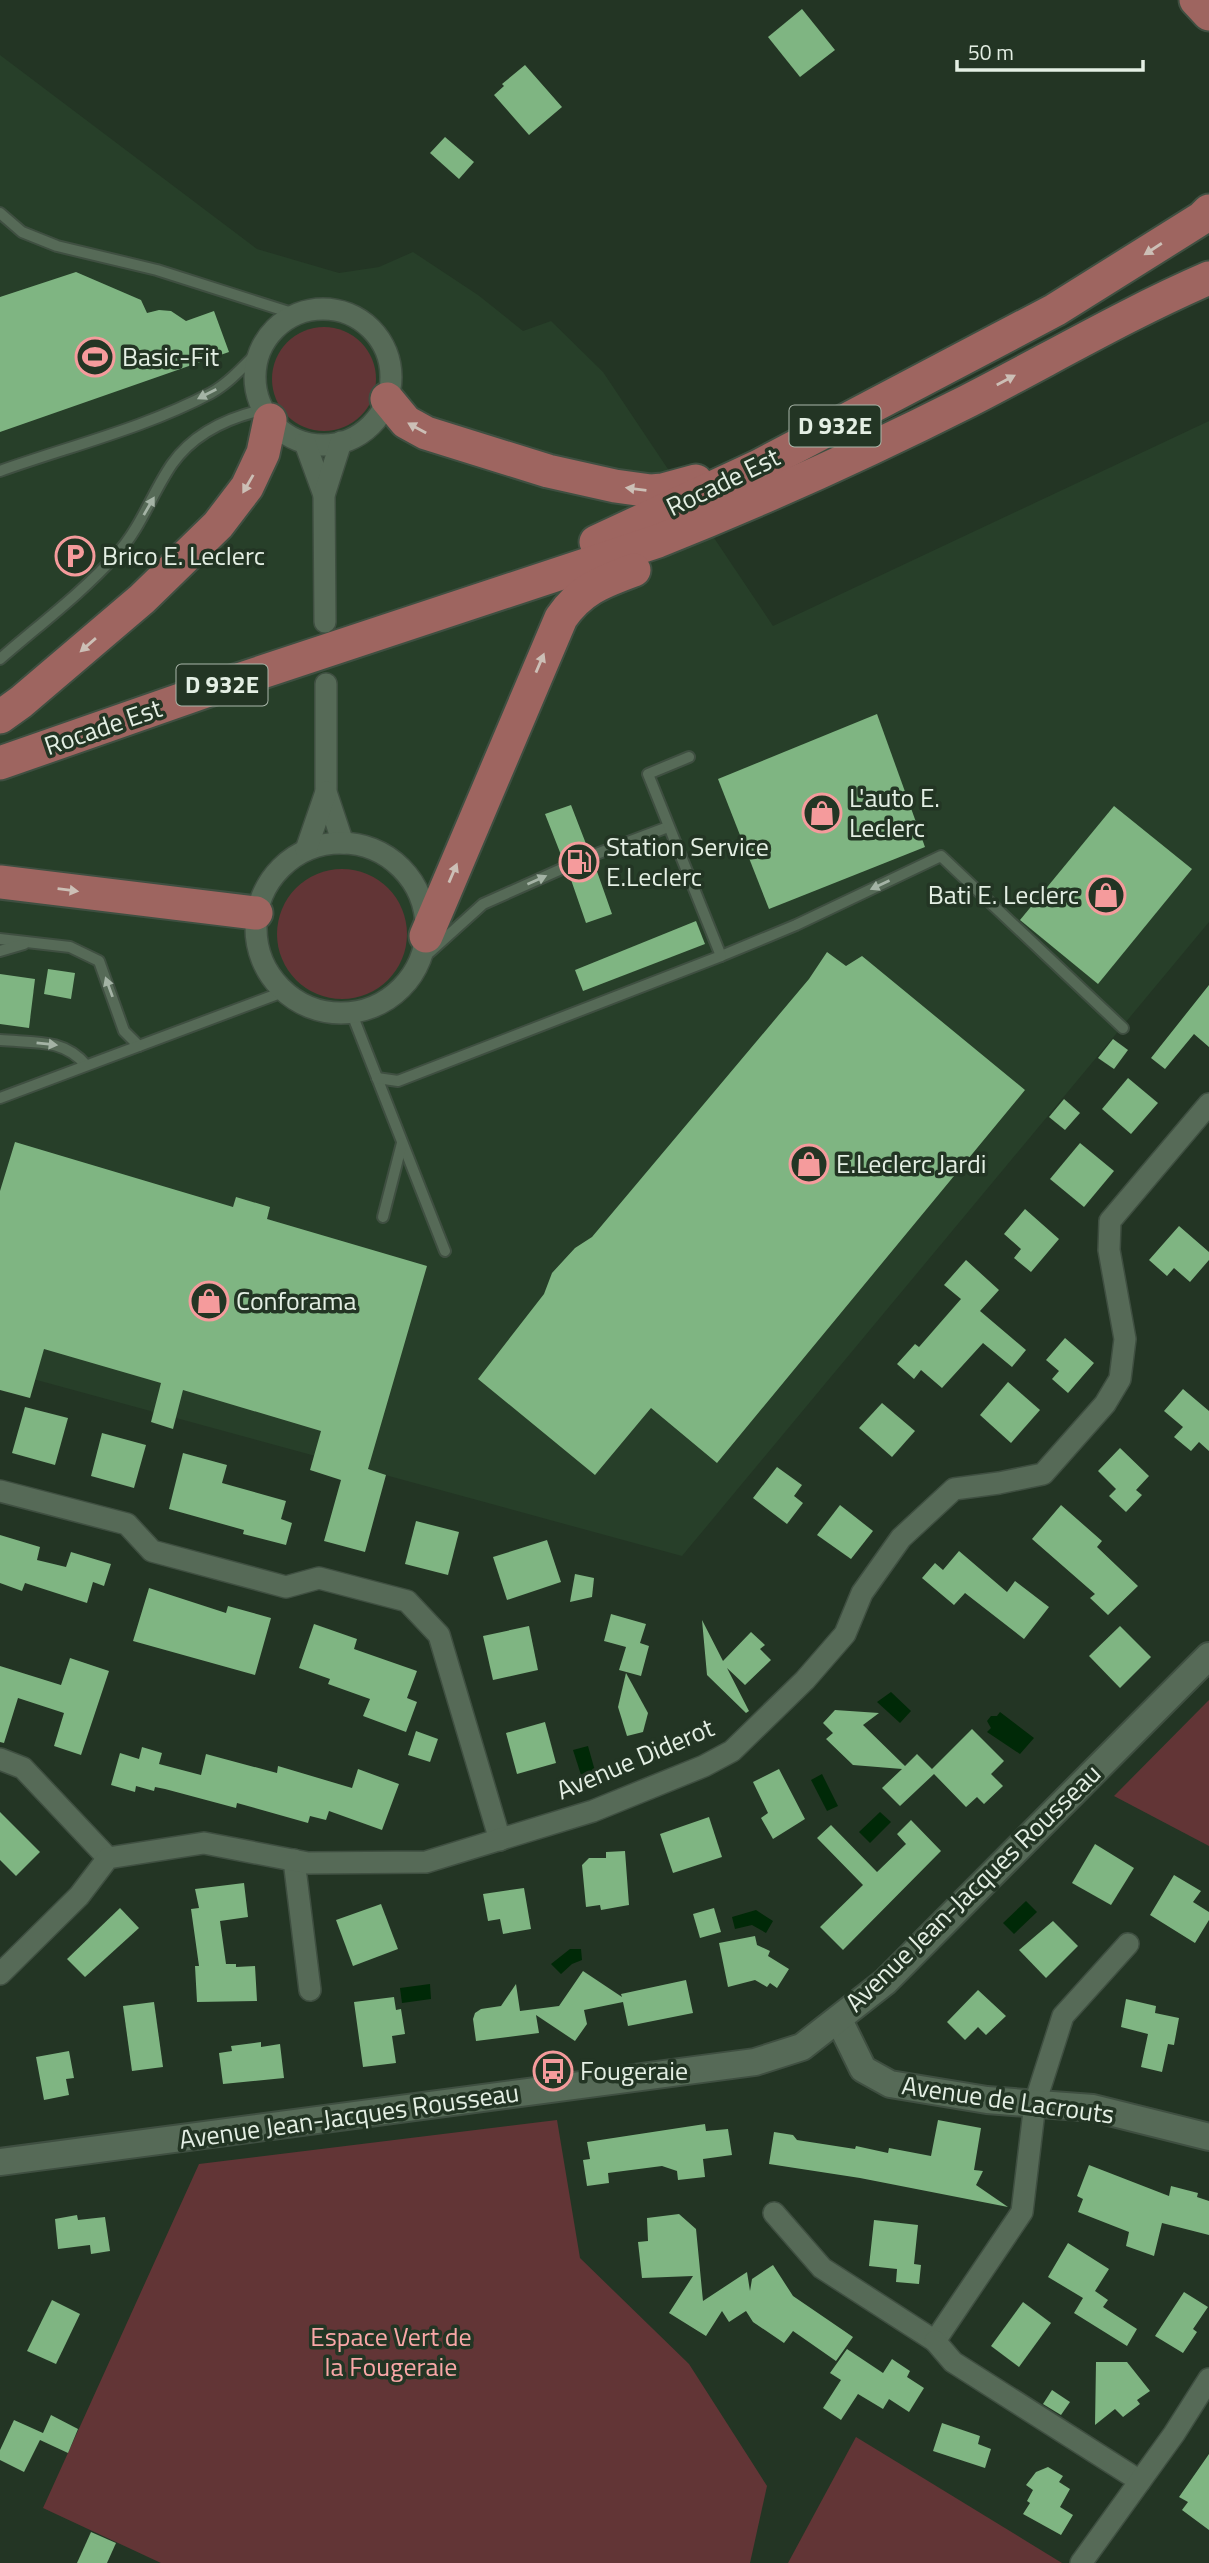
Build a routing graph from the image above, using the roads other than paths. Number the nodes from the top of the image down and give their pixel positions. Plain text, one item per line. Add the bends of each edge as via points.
1 (1196, 0) edge
2 (1209, 14) edge
3 (1209, 211) edge
4 (0, 213) edge
5 (1209, 278) edge
6 (1055, 310) junction
7 (295, 314) junction
8 (259, 351) junction
9 (387, 399) junction
10 (968, 401) junction
11 (266, 415) junction
12 (341, 442) junction
13 (304, 443) junction
14 (0, 471) edge
15 (324, 495) junction
16 (446, 612) junction
17 (325, 622) dead end
18 (0, 659) edge
19 (327, 684) dead end
20 (0, 717) edge
21 (689, 757) dead end
22 (0, 763) edge
23 (326, 792) junction
24 (668, 827) junction
25 (343, 842) junction
26 (306, 850) junction
27 (591, 856) dead end
28 (566, 867) dead end
29 (0, 882) edge
30 (256, 913) junction
31 (0, 939) edge
32 (30, 943) junction
33 (424, 948) junction
34 (0, 951) edge
35 (721, 956) junction
36 (283, 992) junction
37 (352, 1014) junction
38 (1123, 1028) dead end
39 (0, 1040) edge
40 (139, 1046) junction
41 (86, 1065) junction
42 (377, 1078) junction
43 (0, 1098) edge
44 (1209, 1104) edge
45 (402, 1143) junction
46 (383, 1217) dead end
47 (444, 1251) dead end
48 (0, 1491) edge
49 (1209, 1656) edge
50 (0, 1759) edge
51 (500, 1840) junction
52 (108, 1858) junction
53 (294, 1860) junction
54 (1128, 1944) dead end
55 (0, 1974) edge
56 (310, 1990) dead end
57 (839, 2020) junction
58 (1035, 2103) junction
59 (1209, 2137) edge
60 (0, 2162) edge
61 (774, 2213) dead end
62 (935, 2341) junction
63 (1209, 2379) edge
64 (1140, 2481) junction
65 (1082, 2563) edge

1 - 2 main road
3 -> 6 main road, Rocade Est / D 932E
4 - 7 lane via 22,232 57,246 157,270
10 -> 5 main road, Rocade Est / D 932E via 1160,299
6 -> 9 main road via 979,340 760,453 686,485 663,490 615,486 548,471 426,433 406,422
6 - 16 main road, Rocade Est / D 932E via 757,467
7 - 8 street via 280,323
7 - 9 street via 330,308 362,321 376,333 390,365
8 - 11 street via 256,390
8 -> 14 lane via 212,392 159,416
9 - 12 street via 369,427
10 - 16 main road, Rocade Est / D 932E via 711,520
33 -> 10 main road via 550,641 580,594 869,463
11 - 13 street via 280,430
18 -> 11 lane via 117,554 187,447 210,428 237,416
11 -> 20 main road via 263,453 247,487 218,525 142,599
12 - 13 street
12 - 15 street
13 - 15 street
15 - 17 street
16 - 22 main road, Rocade Est / D 932E
19 - 23 street
21 - 24 lane via 648,774
23 - 25 street
23 - 26 street
24 - 27 lane
24 - 35 lane
25 - 26 street
25 - 33 street via 366,846 405,871 425,913
26 - 30 street via 273,875
33 -> 28 lane via 483,904
29 -> 30 main road
30 - 36 street via 256,942 265,969
31 - 32 lane
32 - 34 lane
40 -> 32 lane via 124,1031 99,961 70,947
33 - 37 street via 410,979 394,996
38 -> 35 lane via 942,856
35 - 42 lane via 398,1081
36 - 37 street via 315,1010
36 - 40 lane
37 - 42 lane
39 -> 41 lane via 63,1046
40 - 41 lane
41 - 43 lane
42 - 45 lane
44 - 51 street, Avenue Diderot via 1110,1221 1109,1250 1125,1339 1120,1379 1105,1404 1043,1474 954,1489 901,1538 862,1593 845,1634 732,1751 593,1811
45 - 46 lane
45 - 47 lane
48 - 51 street via 127,1524 152,1551 286,1587 319,1578 407,1601 439,1635
49 - 57 street, Avenue Jean-Jacques Rousseau via 885,1982
50 - 52 street via 23,1768
51 - 53 street, Avenue Diderot via 426,1862
52 - 53 street, Avenue Diderot via 204,1843
52 - 55 street via 79,1896
53 - 56 street
54 - 58 street via 1063,2016
57 - 58 street, Avenue de Lacrouts via 863,2069 890,2084
57 - 60 street, Avenue Jean-Jacques Rousseau via 802,2047 755,2062
58 - 59 street, Avenue de Lacrouts via 1093,2108
58 - 62 street via 1021,2212
61 - 62 street via 822,2268
62 - 64 street via 953,2362
63 - 64 street
64 - 65 street

